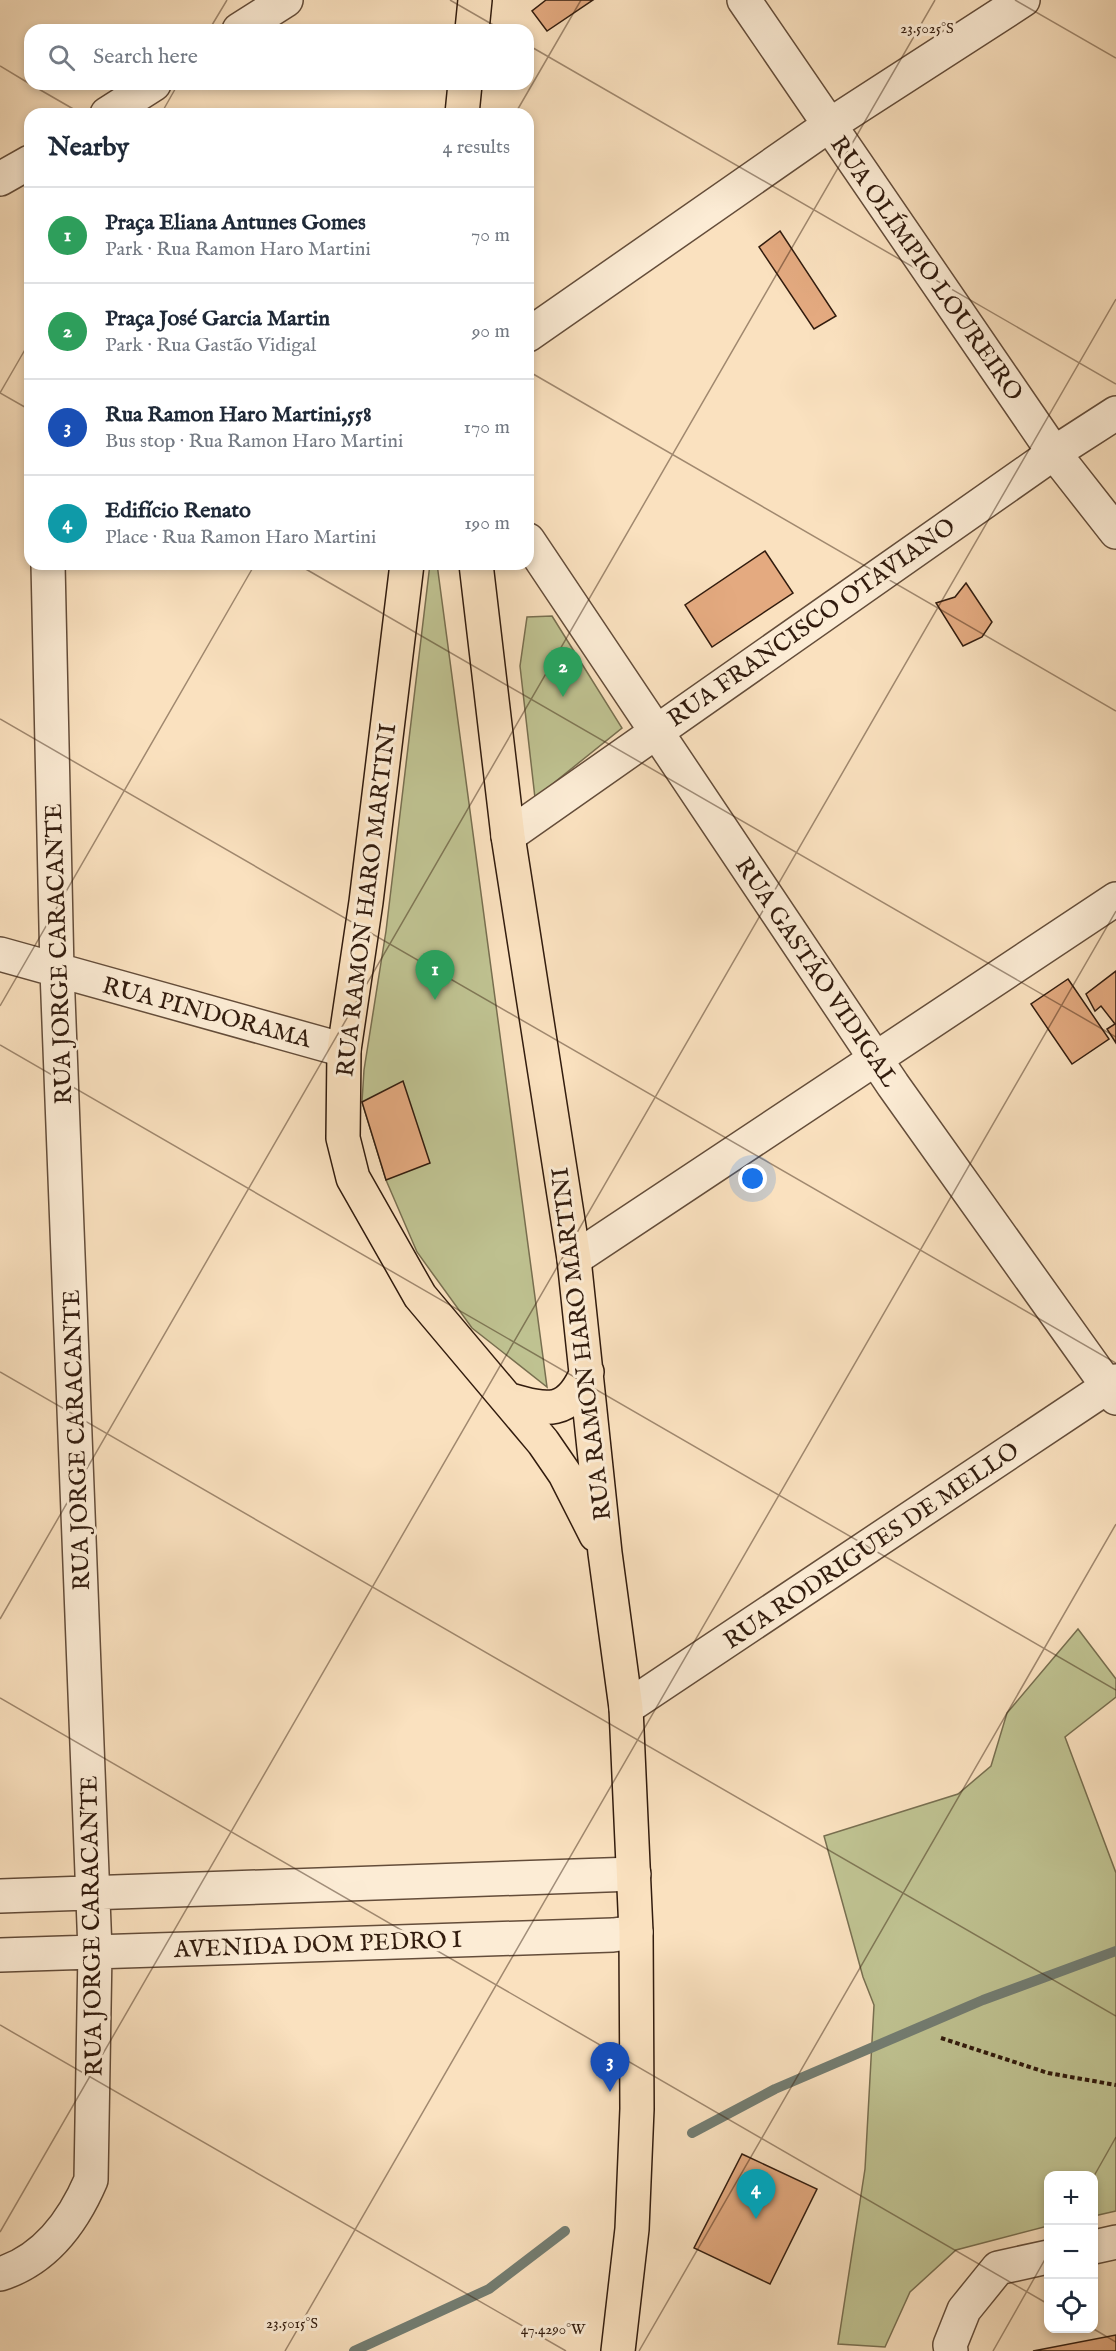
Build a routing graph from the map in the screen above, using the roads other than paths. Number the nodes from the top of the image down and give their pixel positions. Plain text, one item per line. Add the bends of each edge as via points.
1 (286, 0) edge
2 (475, 0) edge
3 (744, 0) edge
4 (1023, 0) edge
5 (245, 16) edge
6 (472, 24) edge
7 (145, 90) edge
8 (464, 90) edge
9 (116, 108) edge
10 (463, 108) edge
11 (828, 126) junction
12 (24, 165) edge
13 (0, 179) edge
14 (534, 331) edge
15 (1116, 412) edge
16 (1054, 453) junction
17 (1116, 532) edge
18 (534, 549) edge
19 (48, 570) edge
20 (406, 570) edge
21 (477, 570) edge
22 (655, 731) junction
23 (508, 836) junction
24 (1116, 899) edge
25 (0, 954) edge
26 (57, 971) junction
27 (344, 1050) junction
28 (876, 1059) junction
29 (574, 1259) junction
30 (587, 1372) junction
31 (1113, 1388) edge
32 (507, 1399) junction
33 (605, 1553) junction
34 (626, 1708) junction
35 (634, 1874) junction
36 (93, 1892) junction
37 (0, 1896) edge
38 (636, 1932) junction
39 (95, 1951) junction
40 (0, 1955) edge
41 (1116, 2242) edge
42 (1098, 2246) edge
43 (1044, 2258) edge
44 (0, 2274) edge
45 (618, 2351) edge
46 (951, 2351) edge

1 - 5 street
2 - 6 main road
3 - 11 street, RUA OLÍMPIO LOUREIRO
4 - 11 street
7 - 9 street
8 - 10 main road
11 - 14 street
11 - 16 street, RUA OLÍMPIO LOUREIRO
12 - 13 street
15 - 16 street, RUA FRANCISCO OTAVIANO
16 - 17 street, RUA OLÍMPIO LOUREIRO
16 - 22 street, RUA FRANCISCO OTAVIANO
18 - 22 street, RUA GASTÃO VIDIGAL
19 - 26 street, RUA JORGE CARACANTE
20 - 27 main road, RUA RAMON HARO MARTINI
21 - 23 main road, RUA RAMON HARO MARTINI
22 - 23 street, RUA FRANCISCO OTAVIANO
22 - 28 street, RUA GASTÃO VIDIGAL
23 - 29 main road, RUA RAMON HARO MARTINI
24 - 28 street
25 - 26 street, RUA PINDORAMA
26 - 27 street, RUA PINDORAMA
26 - 36 street, RUA JORGE CARACANTE
27 - 32 main road, RUA RAMON HARO MARTINI via 342,1138 353,1178 420,1296
28 - 29 street
28 - 31 street, RUA GASTÃO VIDIGAL
29 - 30 main road, RUA RAMON HARO MARTINI
30 - 32 main road via 578,1392 568,1402 551,1408
30 - 33 main road, RUA RAMON HARO MARTINI
31 - 34 street, RUA RODRIGUES DE MELLO
32 - 33 main road, RUA RAMON HARO MARTINI via 565,1474
33 - 34 main road, RUA RAMON HARO MARTINI
34 - 35 main road, RUA RAMON HARO MARTINI
35 - 36 street
35 - 38 main road, RUA RAMON HARO MARTINI
36 - 37 street
36 - 39 street, RUA JORGE CARACANTE
38 - 39 street, AVENIDA DOM PEDRO I
38 - 45 main road, RUA RAMON HARO MARTINI via 637,2109 632,2229
39 - 40 street, AVENIDA DOM PEDRO I
39 - 44 street, RUA JORGE CARACANTE via 91,2180 80,2208 54,2240 19,2268
41 - 42 street
43 - 46 street via 998,2268 964,2310

